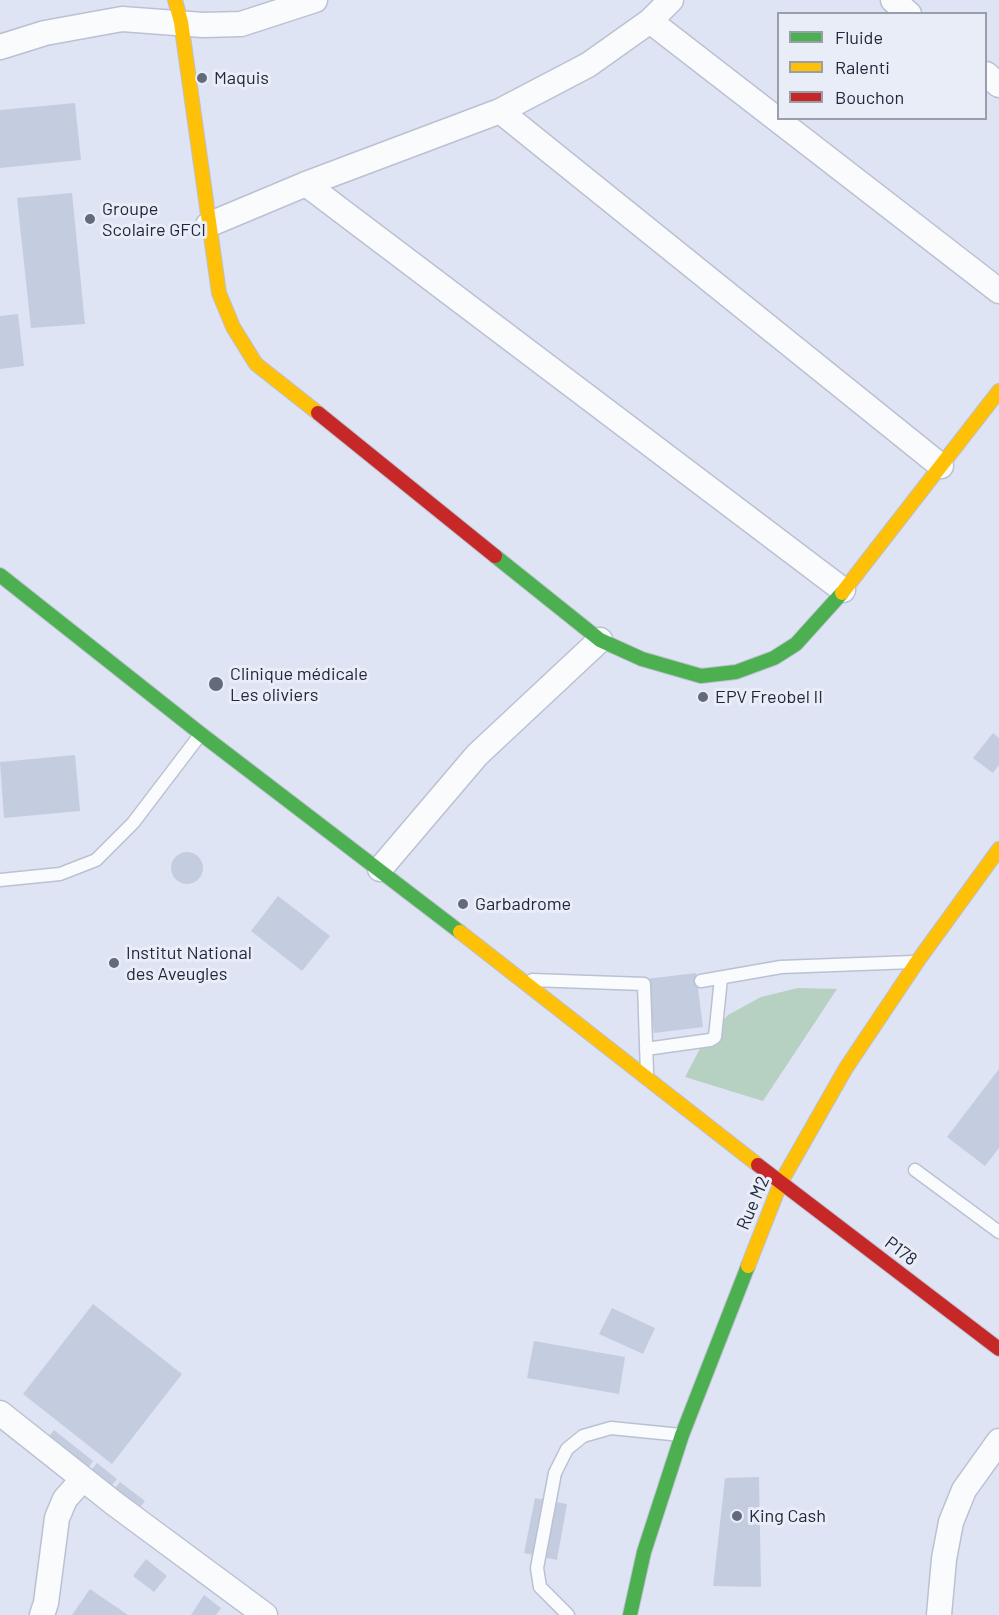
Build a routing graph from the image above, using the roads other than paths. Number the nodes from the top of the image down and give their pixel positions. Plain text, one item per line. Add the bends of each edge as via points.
1 (315, 0) edge
2 (671, 0) edge
3 (892, 0) edge
4 (178, 11) edge
5 (907, 12) edge
6 (650, 21) junction
7 (0, 47) edge
8 (987, 75) edge
9 (999, 85) edge
10 (501, 111) junction
11 (777, 119) edge
12 (778, 120) edge
13 (306, 184) junction
14 (208, 225) junction
15 (999, 291) edge
16 (999, 391) edge
17 (941, 466) junction
18 (0, 575) edge
19 (843, 590) junction
20 (600, 640) junction
21 (201, 734) junction
22 (999, 849) edge
23 (380, 868) junction
24 (0, 880) edge
25 (917, 962) junction
26 (721, 978) junction
27 (520, 979) junction
28 (701, 981) dead end
29 (646, 1048) junction
30 (648, 1080) junction
31 (915, 1170) dead end
32 (781, 1182) junction
33 (999, 1232) edge
34 (999, 1349) edge
35 (0, 1413) edge
36 (682, 1435) junction
37 (999, 1441) edge
38 (83, 1479) junction
39 (42, 1615) edge
40 (264, 1615) edge
41 (568, 1615) edge
42 (630, 1615) edge
43 (939, 1615) edge

1 - 4 street via 241,24
2 - 6 street
3 - 5 street
4 - 7 street via 45,33
4 - 14 street
6 - 10 street via 588,65
6 - 11 street
8 - 9 street
10 - 13 street
10 - 17 street
12 - 15 street
13 - 14 street
13 - 19 street
14 - 20 street via 219,293 233,327 256,364
16 - 17 street
17 - 19 street
18 - 21 street, P178
19 - 20 street via 796,644 774,658 736,672 701,676 642,659
20 - 23 street via 477,755
21 - 23 street, P178
21 - 24 lane via 133,824 96,860 60,874
22 - 25 street, Rue M2
23 - 27 street, P178
25 - 26 lane via 782,968
25 - 32 street, Rue M2 via 846,1068
26 - 28 lane
26 - 29 lane via 715,1037
27 - 29 lane via 644,984
27 - 30 street, P178
29 - 30 lane
30 - 32 street, P178
31 - 33 lane
32 - 34 street, P178 via 990,1336
32 - 36 street, Rue M2
35 - 38 street
36 - 41 lane via 611,1428 583,1436 567,1449 555,1473 537,1568 540,1587
36 - 42 street, Rue M2 via 644,1552
37 - 43 street via 964,1490 951,1522
38 - 39 street via 65,1499 57,1518
38 - 40 street

